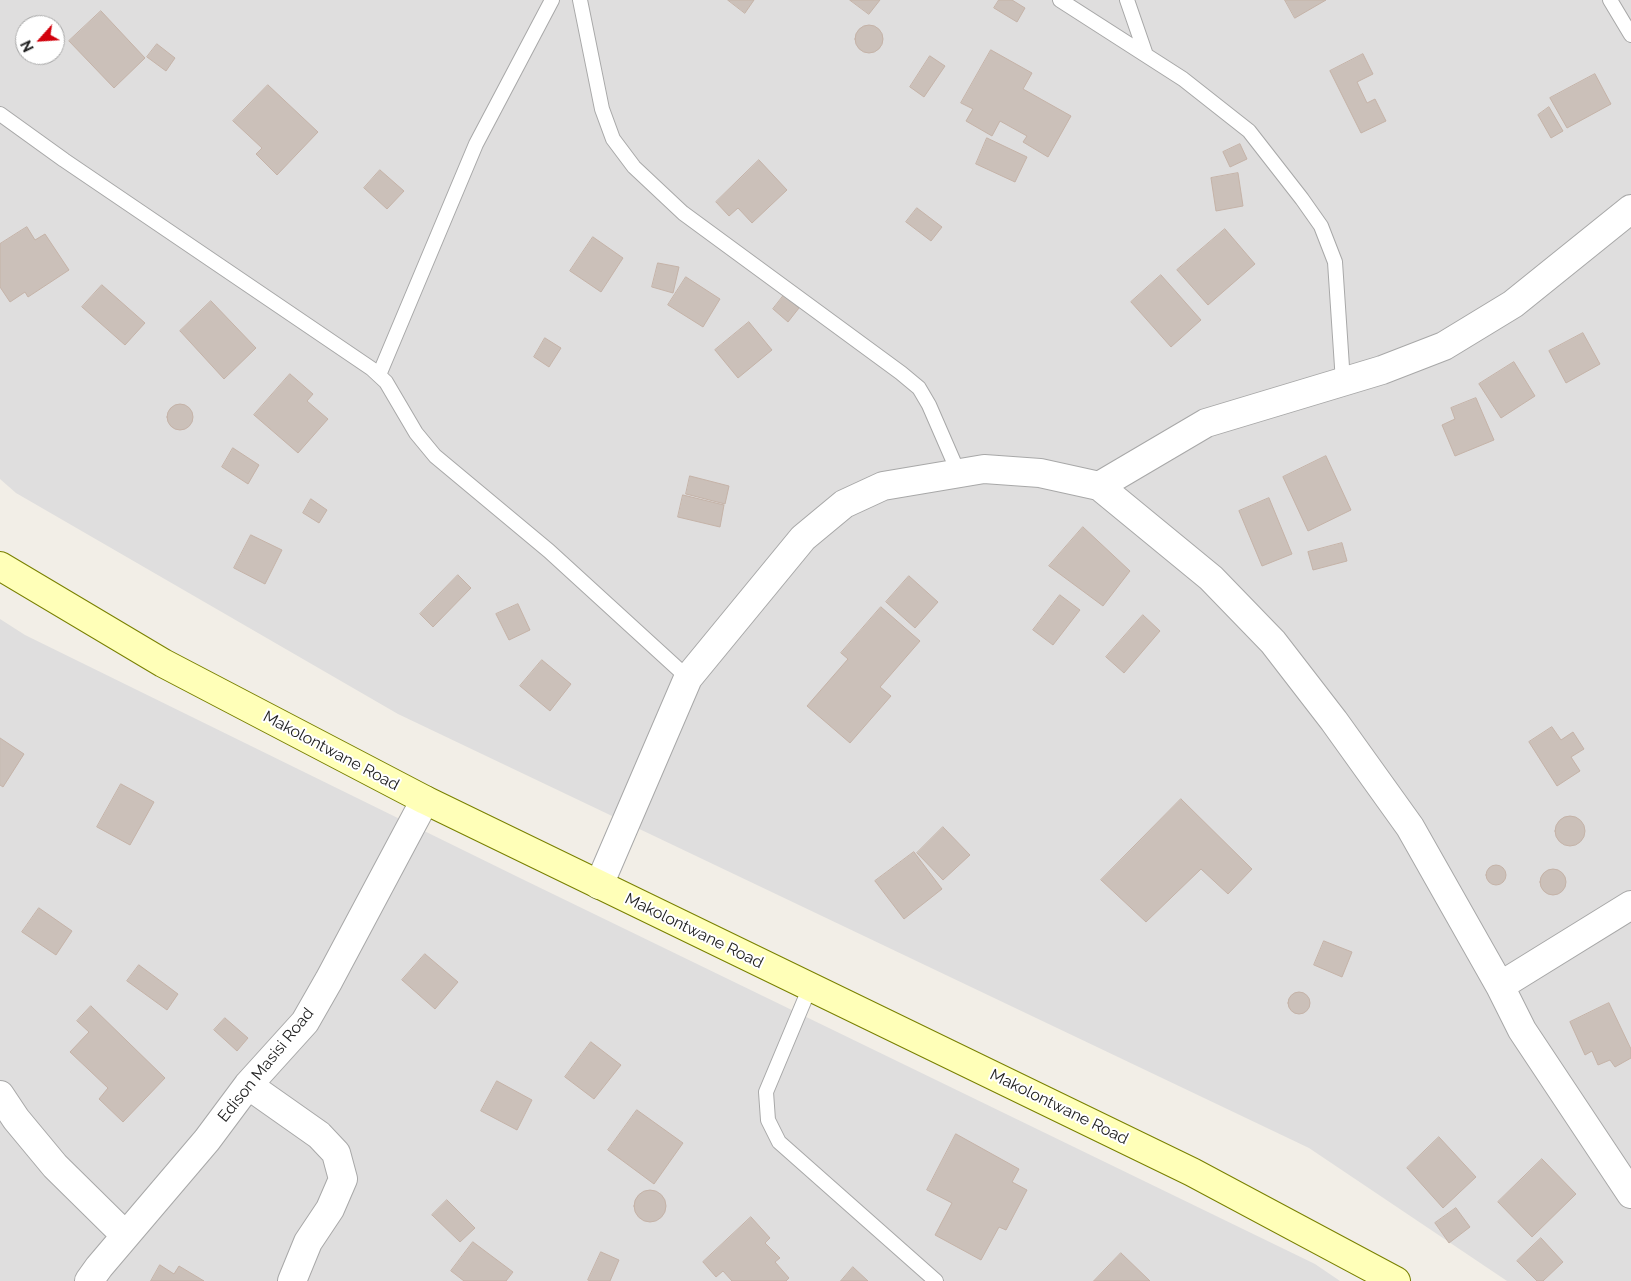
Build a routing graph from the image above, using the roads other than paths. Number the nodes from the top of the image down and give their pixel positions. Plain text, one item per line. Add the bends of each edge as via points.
1 (552, 0) edge
2 (580, 0) edge
3 (1060, 0) edge
4 (1127, 0) edge
5 (1610, 0) edge
6 (1631, 35) edge
7 (1146, 55) junction
8 (0, 114) edge
9 (1631, 209) edge
10 (379, 375) junction
11 (1343, 382) junction
12 (959, 474) junction
13 (1099, 486) junction
14 (0, 566) edge
15 (688, 678) junction
16 (425, 800) junction
17 (599, 885) junction
18 (1631, 904) edge
19 (1500, 986) junction
20 (810, 987) junction
21 (248, 1085) junction
22 (0, 1094) edge
23 (1631, 1194) edge
24 (126, 1235) junction
25 (89, 1281) edge
26 (292, 1281) edge
27 (936, 1281) edge
28 (1396, 1281) edge

1 - 10 lane via 476,144
2 - 12 lane via 602,109 613,139 634,168 683,213 919,388
3 - 7 lane
4 - 7 lane
5 - 6 lane
7 - 11 lane via 1183,79 1249,131 1321,226 1334,262
8 - 10 lane
9 - 11 street via 1513,304 1444,346
10 - 15 lane via 416,433 436,456 549,551
11 - 13 street via 1206,423
12 - 13 street via 984,469 1040,473
12 - 15 street via 883,486 844,504 803,538
13 - 19 street via 1212,578 1273,642 1410,826
14 - 16 main road, Makolontwane Road via 163,663
15 - 17 street
16 - 17 main road, Makolontwane Road
16 - 21 street, Edison Masisi Road via 305,1022
17 - 20 main road, Makolontwane Road
18 - 19 street
19 - 23 street via 1522,1030
20 - 27 lane via 766,1092 768,1120 779,1142
20 - 28 main road, Makolontwane Road via 1192,1172
21 - 24 street, Edison Masisi Road via 207,1140
21 - 26 street via 319,1135 336,1153 342,1179 330,1209 308,1242
22 - 24 street via 55,1166
24 - 25 street, Edison Masisi Road

